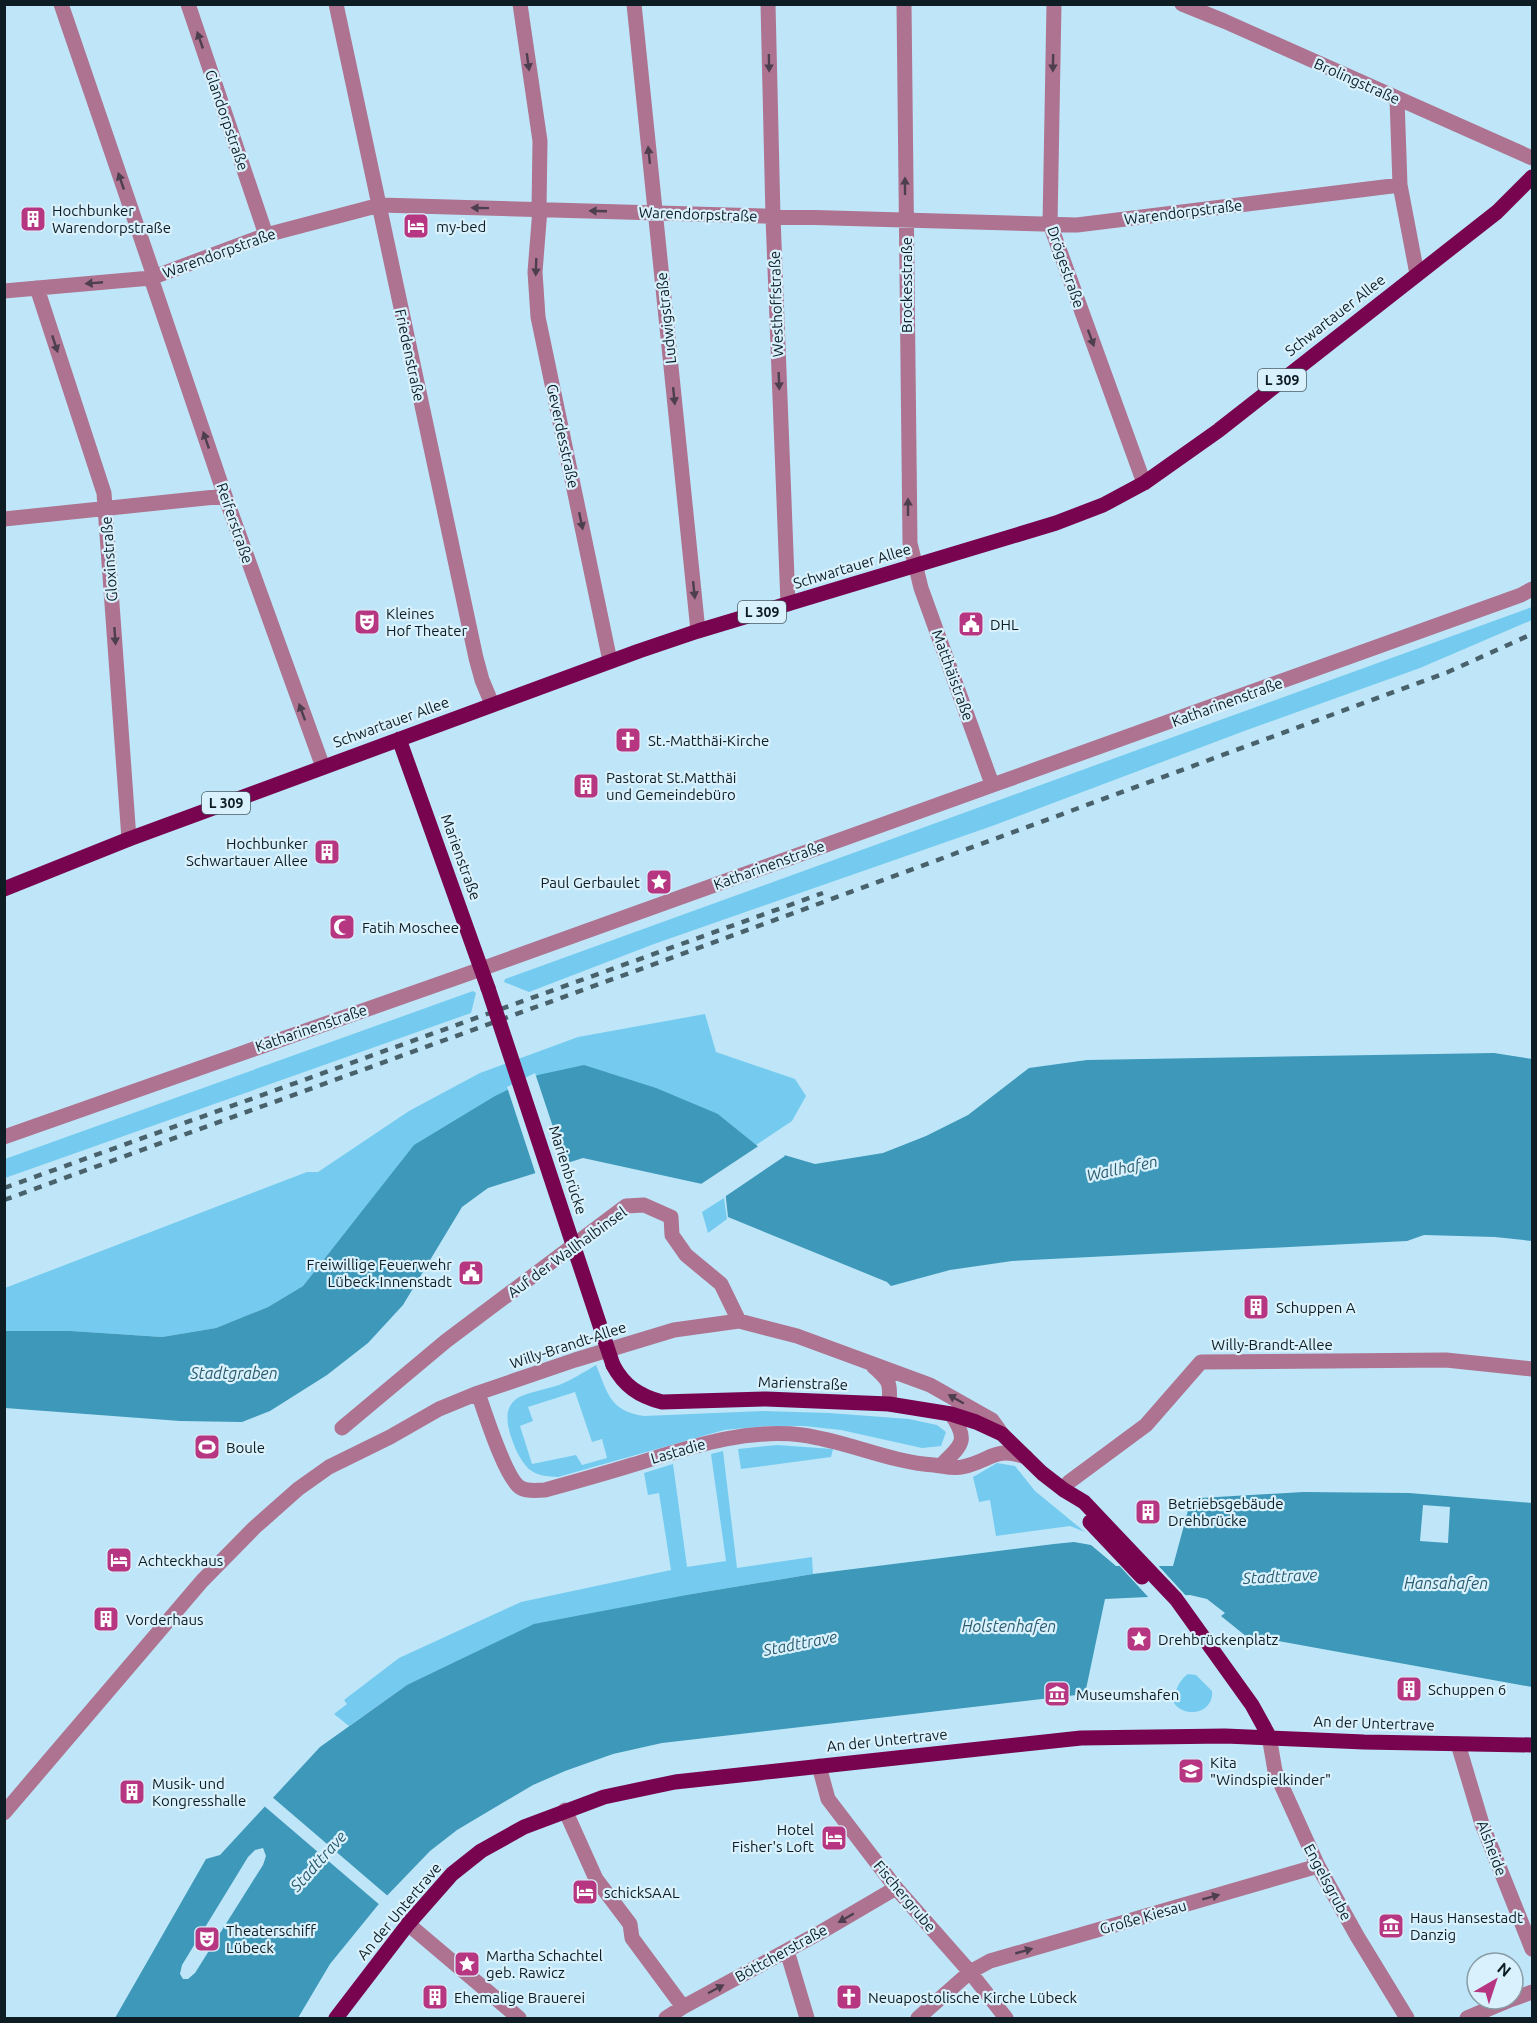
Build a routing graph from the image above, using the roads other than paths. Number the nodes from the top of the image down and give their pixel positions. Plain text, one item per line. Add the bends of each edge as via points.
1 (61, 4) edge
2 (188, 4) edge
3 (336, 4) edge
4 (520, 4) edge
5 (634, 4) edge
6 (768, 4) edge
7 (904, 4) edge
8 (1054, 4) edge
9 (1182, 4) edge
10 (1397, 99) junction
11 (1533, 158) edge
12 (1533, 177) edge
13 (1400, 185) junction
14 (380, 205) junction
15 (540, 209) junction
16 (655, 213) junction
17 (773, 217) junction
18 (906, 219) junction
19 (1050, 224) junction
20 (266, 235) junction
21 (1417, 274) junction
22 (152, 277) junction
23 (37, 288) junction
24 (4, 291) edge
25 (1144, 483) junction
26 (225, 496) junction
27 (106, 507) junction
28 (4, 519) edge
29 (914, 565) junction
30 (1533, 589) edge
31 (788, 604) junction
32 (698, 631) junction
33 (610, 662) junction
34 (492, 704) junction
35 (399, 739) junction
36 (323, 767) junction
37 (992, 784) junction
38 (129, 839) junction
39 (4, 889) edge
40 (482, 969) junction
41 (488, 988) joint
42 (4, 1137) edge
43 (739, 1322) junction
44 (868, 1362) junction
45 (613, 1365) joint
46 (1533, 1369) edge
47 (478, 1394) junction
48 (889, 1404) junction
49 (951, 1414) junction
50 (342, 1428) dead end
51 (1002, 1434) junction
52 (1026, 1457) junction
53 (940, 1466) junction
54 (1064, 1490) junction
55 (1269, 1736) junction
56 (1458, 1744) junction
57 (1533, 1745) edge
58 (819, 1766) junction
59 (565, 1810) junction
60 (4, 1813) edge
61 (1318, 1866) junction
62 (896, 1888) junction
63 (408, 1924) junction
64 (1533, 1949) edge
65 (787, 1951) junction
66 (970, 1972) junction
67 (683, 2007) junction
68 (1485, 2011) edge
69 (336, 2019) edge
70 (519, 2019) edge
71 (666, 2019) edge
72 (807, 2019) edge
73 (918, 2019) edge
74 (1006, 2019) edge
75 (1407, 2019) edge
76 (1467, 2019) edge

22 -> 1 street, Reiferstraße
20 -> 2 street, Glandorpstraße
3 - 14 street, Friedenstraße
4 -> 15 street, Geverdesstraße via 540,141
16 -> 5 street, Ludwigstraße
6 -> 17 street, Westhoffstraße
18 -> 7 street, Brockesstraße
8 -> 19 street, Drögestraße
9 - 10 street, Brolingstraße
10 - 11 street, Brolingstraße
10 - 13 street
12 - 21 main road, Schwartauer Allee / L 309 via 1497,212
13 - 19 street, Warendorpstraße via 1077,225
13 - 21 street
15 -> 14 street, Warendorpstraße
14 - 20 street, Warendorpstraße
14 - 34 street, Friedenstraße via 476,658
16 -> 15 street, Warendorpstraße
15 -> 33 street, Geverdesstraße via 535,272 538,317
16 - 17 street, Warendorpstraße
16 -> 32 street, Ludwigstraße
17 - 18 street, Warendorpstraße
17 -> 31 street, Westhoffstraße
18 - 19 street, Warendorpstraße
29 -> 18 street, Brockesstraße via 908,522
19 -> 25 street, Drögestraße
20 - 22 street, Warendorpstraße
21 - 25 main road, Schwartauer Allee / L 309 via 1219,430
22 -> 23 street, Warendorpstraße
26 -> 22 street, Reiferstraße
23 - 24 street, Warendorpstraße
23 -> 27 street, Gloxinstraße
25 - 29 main road, Schwartauer Allee / L 309 via 1056,523
26 - 27 street
36 -> 26 street, Reiferstraße
27 - 28 street
27 -> 38 street, Gloxinstraße
29 - 31 main road, Schwartauer Allee / L 309
29 - 37 street, Matthäistraße
30 - 37 street, Katharinenstraße
31 - 32 main road, Schwartauer Allee / L 309
32 - 33 main road, Schwartauer Allee / L 309
33 - 34 main road, Schwartauer Allee / L 309
34 - 35 main road, Schwartauer Allee / L 309
35 - 36 main road, Schwartauer Allee / L 309
35 - 40 main road, Marienstraße
36 - 38 main road, Schwartauer Allee / L 309
37 - 40 street, Katharinenstraße
38 - 39 main road, Schwartauer Allee / L 309
40 - 41 main road, Marienstraße
40 - 42 street, Katharinenstraße
41 - 45 main road, Marienbrücke, bridge
43 - 44 street, Willy-Brandt-Allee via 797,1336
43 - 47 street, Willy-Brandt-Allee via 674,1330
43 - 50 street, Auf der Wallhalbinsel via 721,1284 686,1255 672,1235 671,1217 644,1205 626,1206 446,1341
44 - 48 street, Willy-Brandt-Allee via 890,1384
51 -> 44 street, Willy-Brandt-Allee via 992,1420 930,1385
45 - 48 main road, Marienstraße via 627,1386 662,1402 766,1399
46 - 54 street, Willy-Brandt-Allee via 1425,1360 1201,1362 1146,1425 1069,1482
47 - 53 street, Lastadie via 508,1473 520,1487 533,1491 708,1442 758,1434 800,1435
47 - 60 street, Willy-Brandt-Allee via 439,1409 329,1467 254,1528 202,1581
48 - 49 main road, Marienstraße
49 - 51 main road, Marienstraße
49 - 53 street via 962,1429 962,1441
51 - 52 main road, Willy-Brandt-Allee
52 - 53 street, Lastadie via 1001,1452 960,1468
52 - 54 main road, Willy-Brandt-Allee
54 - 55 main road, Willy-Brandt-Allee via 1202,1636 1252,1705
55 - 56 main road, An der Untertrave
55 - 58 main road, An der Untertrave via 1081,1738
55 - 61 street, Engelsgrube via 1275,1771
56 - 57 main road, An der Untertrave
56 - 64 street, Alsheide via 1489,1844
58 - 59 main road, An der Untertrave via 675,1782
58 - 62 street, Fischergrube via 828,1799
59 - 63 main road, An der Untertrave via 481,1851 452,1874
59 - 67 street via 596,1879 630,1924 632,1938
66 -> 61 street, Große Kiesau via 990,1961
61 - 75 street, Engelsgrube
62 -> 65 street, Böttcherstraße
62 - 66 street, Fischergrube
63 - 69 main road, An der Untertrave
63 - 70 street
67 -> 65 street, Böttcherstraße
65 - 72 street
66 - 73 street, Große Kiesau
66 - 74 street, Fischergrube
67 - 71 street, Böttcherstraße
68 - 76 street

